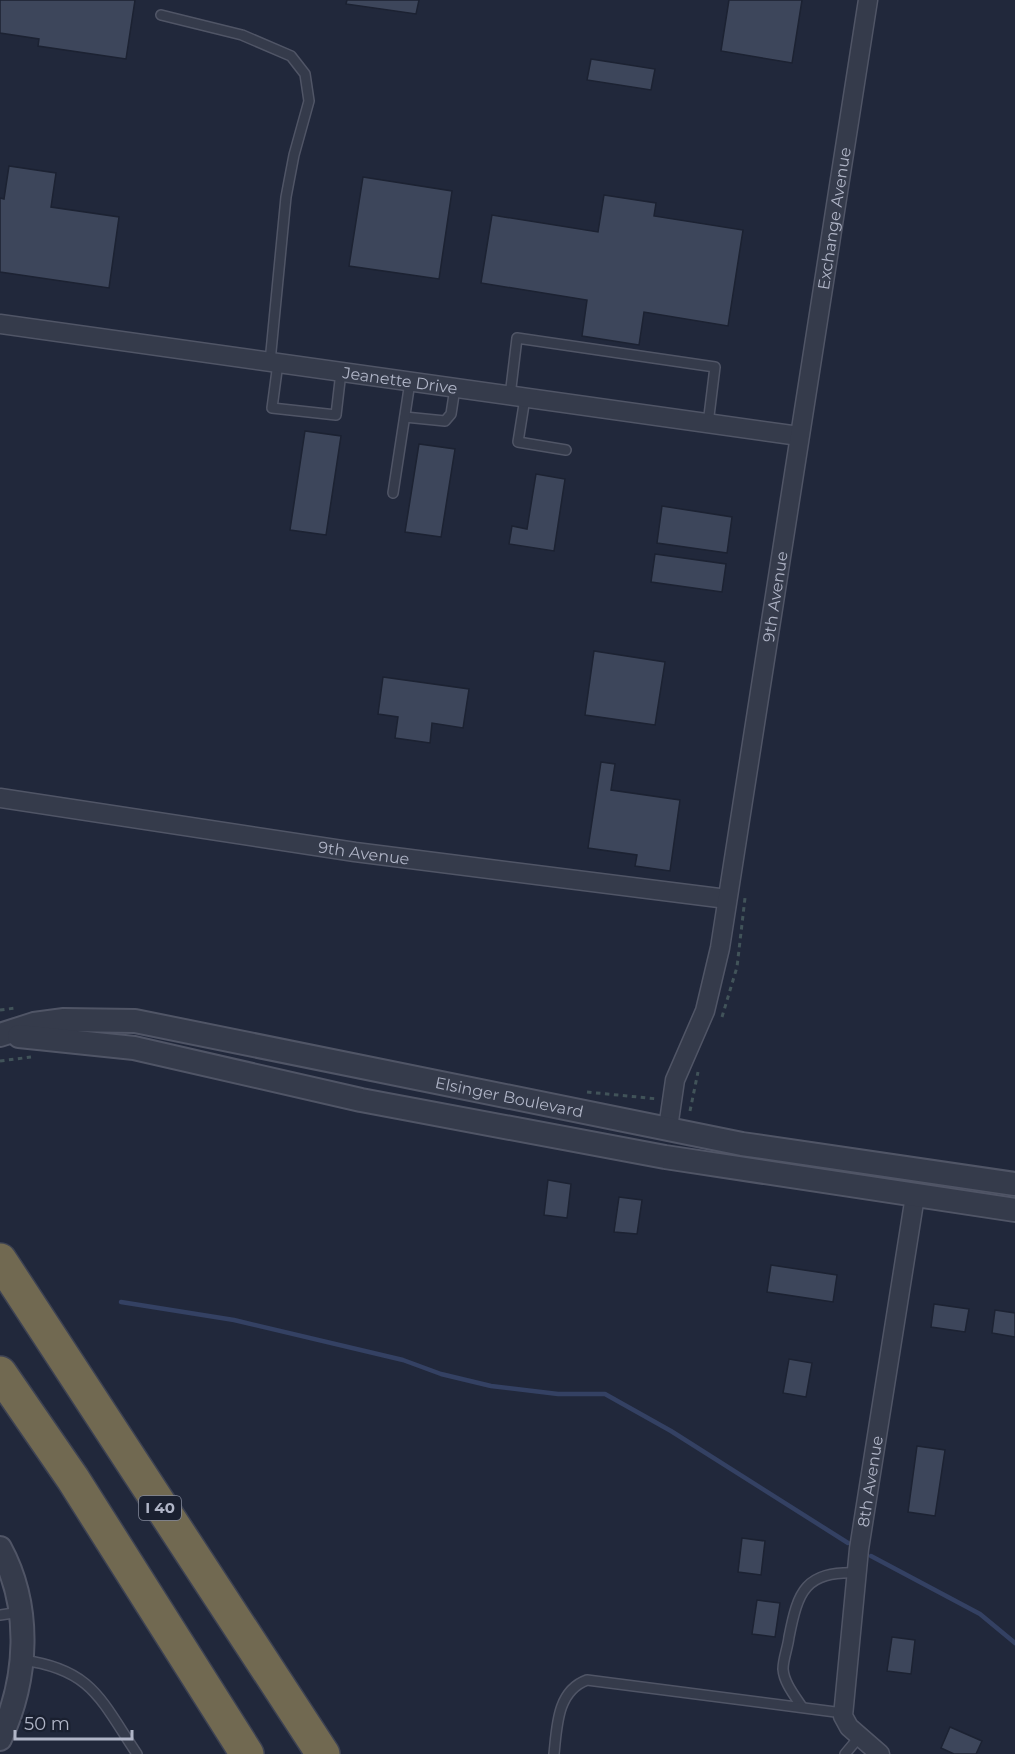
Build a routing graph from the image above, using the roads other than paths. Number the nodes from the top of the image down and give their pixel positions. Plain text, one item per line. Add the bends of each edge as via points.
1 (868, 0) edge
2 (161, 15) dead end
3 (0, 324) edge
4 (274, 362) junction
5 (341, 372) junction
6 (410, 382) junction
7 (455, 388) junction
8 (518, 397) junction
9 (405, 417) junction
10 (708, 424) junction
11 (800, 436) junction
12 (566, 450) dead end
13 (393, 493) dead end
14 (0, 798) edge
15 (727, 899) junction
16 (3, 1035) edge
17 (510, 1099) junction
18 (362, 1100) junction
19 (668, 1128) junction
20 (665, 1156) junction
21 (1015, 1184) edge
22 (915, 1196) junction
23 (1015, 1210) edge
24 (0, 1260) edge
25 (0, 1373) edge
26 (0, 1548) edge
27 (857, 1573) junction
28 (11, 1613) edge
29 (22, 1660) junction
30 (802, 1707) junction
31 (843, 1713) junction
32 (860, 1737) junction
33 (0, 1738) edge
34 (137, 1754) edge
35 (248, 1754) edge
36 (322, 1754) edge
37 (554, 1754) edge
38 (845, 1754) edge
39 (880, 1754) edge

1 - 11 street, Exchange Avenue
2 - 4 lane via 242,35 291,56 305,74 309,101 286,198
3 - 4 street, Jeanette Drive
4 - 5 street, Jeanette Drive
4 - 5 lane via 272,408 336,415
5 - 6 street, Jeanette Drive
6 - 7 street, Jeanette Drive
6 - 9 lane
7 - 8 street, Jeanette Drive
7 - 9 lane via 451,414 445,421
8 - 10 street, Jeanette Drive
8 - 10 lane via 517,338 715,368
8 - 12 lane via 518,442
9 - 13 lane
10 - 11 street, Jeanette Drive
11 - 15 street, 9th Avenue
14 - 15 street, 9th Avenue via 355,852
15 - 19 street, 9th Avenue via 705,1011 675,1080
16 - 17 street, Elsinger Boulevard via 34,1024 64,1020 135,1021
16 - 18 street, Elsinger Boulevard via 134,1048
17 - 18 street via 476,1102 391,1087
17 - 19 street, Elsinger Boulevard
18 - 20 street, Elsinger Boulevard
19 - 20 street
19 - 21 street, Elsinger Boulevard via 742,1144
20 - 22 street, Elsinger Boulevard
22 - 23 street, Elsinger Boulevard
22 - 27 street, 8th Avenue
24 - 36 highway, I 40
25 - 35 highway via 73,1479
26 - 28 street via 7,1560
27 - 30 lane via 834,1572 800,1593 783,1670
27 - 31 street, 8th Avenue
28 - 29 street
29 - 33 street via 17,1694
29 - 34 lane via 63,1668 84,1680
30 - 31 lane
30 - 37 lane via 587,1680 577,1684 563,1703
31 - 32 street via 845,1722
32 - 38 lane
32 - 39 street

